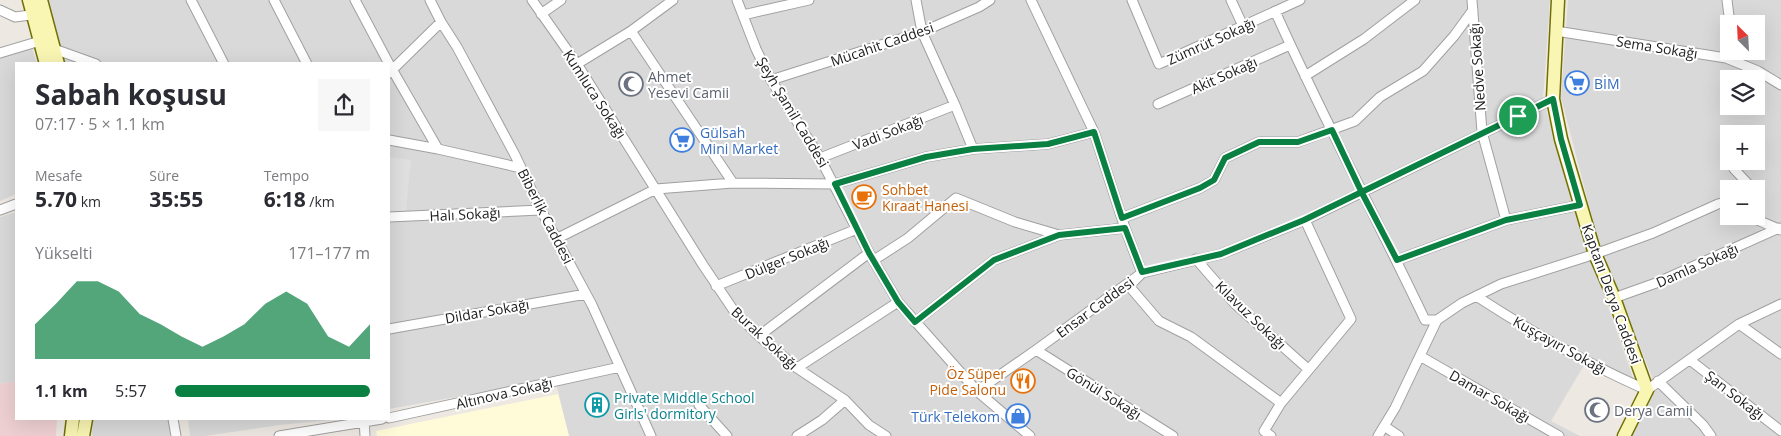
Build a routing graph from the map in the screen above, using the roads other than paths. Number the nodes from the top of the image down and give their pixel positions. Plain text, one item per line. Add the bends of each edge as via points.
1 (29, 0) edge
2 (191, 0) edge
3 (274, 0) edge
4 (355, 0) edge
5 (430, 0) edge
6 (532, 0) edge
7 (561, 0) edge
8 (673, 0) edge
9 (737, 0) edge
10 (809, 0) edge
11 (916, 0) edge
12 (990, 0) edge
13 (1031, 0) edge
14 (1132, 0) edge
15 (1231, 0) edge
16 (1300, 0) edge
17 (1414, 0) edge
18 (1472, 0) edge
19 (1558, 0) edge
20 (1727, 0) edge
21 (39, 9) edge
22 (0, 10) edge
23 (1473, 10) junction
24 (1275, 11) junction
25 (541, 14) junction
26 (743, 15) junction
27 (1729, 15) edge
28 (441, 22) junction
29 (1243, 26) junction
30 (1556, 31) junction
31 (631, 32) junction
32 (922, 32) junction
33 (40, 41) junction
34 (1290, 45) junction
35 (54, 48) junction
36 (0, 53) edge
37 (1720, 55) edge
38 (1737, 60) edge
39 (45, 62) edge
40 (58, 62) edge
41 (91, 62) edge
42 (223, 62) edge
43 (307, 62) edge
44 (387, 62) edge
45 (577, 64) junction
46 (390, 68) edge
47 (1305, 76) junction
48 (771, 80) junction
49 (1781, 85) edge
50 (1553, 99) junction
51 (1158, 104) dead end
52 (955, 105) junction
53 (1332, 130) junction
54 (1094, 132) junction
55 (1482, 132) junction
56 (390, 140) edge
57 (438, 149) junction
58 (973, 149) junction
59 (820, 158) junction
60 (521, 168) junction
61 (1736, 170) edge
62 (1746, 180) edge
63 (733, 183) junction
64 (835, 184) junction
65 (656, 189) junction
66 (1361, 191) junction
67 (15, 204) edge
68 (1718, 204) edge
69 (1580, 205) junction
70 (0, 210) edge
71 (541, 210) junction
72 (390, 217) edge
73 (1122, 218) junction
74 (1304, 220) junction
75 (1506, 220) junction
76 (1765, 223) edge
77 (1125, 228) junction
78 (857, 229) junction
79 (1780, 229) edge
80 (1059, 235) junction
81 (556, 239) junction
82 (1596, 254) junction
83 (872, 257) junction
84 (1196, 259) junction
85 (1397, 260) junction
86 (1142, 272) junction
87 (716, 286) junction
88 (586, 294) junction
89 (1476, 296) junction
90 (1614, 298) junction
91 (898, 302) junction
92 (1781, 304) edge
93 (1437, 320) junction
94 (915, 322) junction
95 (1739, 324) junction
96 (390, 329) edge
97 (759, 336) junction
98 (1036, 350) junction
99 (1781, 354) edge
100 (1420, 356) junction
101 (1690, 360) junction
102 (620, 367) junction
103 (797, 368) junction
104 (1308, 368) junction
105 (1658, 381) junction
106 (1646, 390) junction
107 (977, 391) junction
108 (845, 400) junction
109 (1281, 402) junction
110 (699, 405) dead end
111 (390, 418) edge
112 (73, 420) edge
113 (86, 420) edge
114 (173, 420) edge
115 (364, 420) edge
116 (1384, 426) junction
117 (1781, 430) edge
118 (70, 436) edge
119 (83, 436) edge
120 (176, 436) edge
121 (279, 436) edge
122 (365, 436) edge
123 (651, 436) edge
124 (727, 436) edge
125 (796, 436) edge
126 (886, 436) edge
127 (1030, 436) edge
128 (1173, 436) edge
129 (1271, 436) edge
130 (1378, 436) edge
131 (1399, 436) edge
132 (1560, 436) edge
133 (1624, 436) edge
134 (1711, 436) edge

1 - 21 street
2 - 42 street
3 - 43 street
4 - 44 street
5 - 28 street, Biberlik Caddesi
6 - 25 street, Kumluca Sokağı
7 - 25 street
8 - 31 street
9 - 26 street, Şeyh Şamil Caddesi
10 - 26 street
11 - 32 street
12 - 32 street, Mücahit Caddesi via 979,8
13 - 54 street
14 - 29 street, Zümrüt Sokağı via 1159,64
15 - 29 street
16 - 24 street, Zümrüt Sokağı
17 - 47 street via 1364,39
18 - 23 street, Nedve Sokağı
19 - 30 street, Kaptanı Derya Caddesi
20 - 27 street
21 - 22 street via 15,17
21 - 33 street
21 - 35 street
23 - 53 street via 1423,71 1380,97 1355,121
23 - 55 street, Nedve Sokağı
24 - 29 street, Zümrüt Sokağı
24 - 34 street
25 - 45 street, Kumluca Sokağı
26 - 48 street, Şeyh Şamil Caddesi
28 - 46 street
28 - 60 street, Biberlik Caddesi
30 - 37 street, Sema Sokağı
30 - 50 street, Kaptanı Derya Caddesi
31 - 45 street
31 - 63 street
32 - 48 street, Mücahit Caddesi
32 - 52 street
33 - 36 street
33 - 39 street
34 - 47 street
34 - 51 street, Akit Sokağı
35 - 40 street
35 - 41 street
38 - 49 street, Sema Sokağı
45 - 65 street, Kumluca Sokağı
46 - 57 street
47 - 53 street
48 - 59 street, Şeyh Şamil Caddesi
50 - 55 street, Ensar Caddesi
50 - 69 street, Kaptanı Derya Caddesi
52 - 58 street
52 - 59 street, Vadi Sokağı
53 - 66 street
53 - 73 street via 1298,142 1259,142 1225,158 1214,180 1200,188
54 - 58 street via 1048,144
54 - 73 street
55 - 66 street, Ensar Caddesi
55 - 75 street, Nedve Sokağı
56 - 57 street
57 - 60 street
58 - 64 street via 926,157
59 - 64 street, Şeyh Şamil Caddesi
60 - 71 street, Biberlik Caddesi
61 - 62 street
63 - 64 street
63 - 65 street
64 - 78 street, Şeyh Şamil Caddesi
65 - 81 street
65 - 87 street, Burak Sokağı
66 - 74 street, Ensar Caddesi
66 - 85 street
67 - 70 street
68 - 82 street
69 - 75 street
69 - 82 street, Kaptanı Derya Caddesi
71 - 72 street, Halı Sokağı
71 - 81 street, Biberlik Caddesi
73 - 77 street
74 - 84 street, Ensar Caddesi via 1221,254
74 - 104 street via 1350,319
75 - 85 street
76 - 79 street
77 - 80 street
77 - 86 street
78 - 83 street, Şeyh Şamil Caddesi
78 - 87 street, Dülger Sokağı
79 - 90 street, Damla Sokağı
80 - 83 street via 956,198 908,238
80 - 94 street via 994,260
81 - 88 street, Biberlik Caddesi
82 - 89 street via 1501,284
82 - 90 street, Kaptanı Derya Caddesi
83 - 91 street, Şeyh Şamil Caddesi
83 - 97 street
84 - 86 street, Ensar Caddesi
84 - 104 street, Kılavuz Sokağı via 1235,304
85 - 93 street via 1425,320
86 - 98 street, Ensar Caddesi
86 - 109 street via 1129,286 1159,321 1191,337
87 - 97 street, Burak Sokağı via 734,311
88 - 96 street, Dildar Sokağı
88 - 102 street, Biberlik Caddesi
89 - 93 street
89 - 106 street, Kuşçayırı Sokağı via 1512,320
90 - 106 street, Kaptanı Derya Caddesi
91 - 94 street, Şeyh Şamil Caddesi
91 - 103 street
92 - 95 street
93 - 100 street
94 - 107 street, Şeyh Şamil Caddesi
95 - 99 street
95 - 101 street
97 - 103 street, Burak Sokağı
98 - 107 street, Ensar Caddesi
98 - 128 street, Gönül Sokağı
100 - 116 street
100 - 132 street, Damar Sokağı
101 - 105 street
101 - 117 street, Şan Sokağı
102 - 111 street, Altınova Sokağı
102 - 123 street, Biberlik Caddesi
103 - 108 street, Burak Sokağı
104 - 109 street
105 - 106 street
105 - 134 street
106 - 133 street
107 - 127 street, Şeyh Şamil Caddesi
108 - 125 street
108 - 126 street, Burak Sokağı
109 - 129 street via 1264,431
110 - 124 street
112 - 118 street
113 - 119 street
114 - 120 street
115 - 121 street
115 - 122 street
116 - 130 street
116 - 131 street

